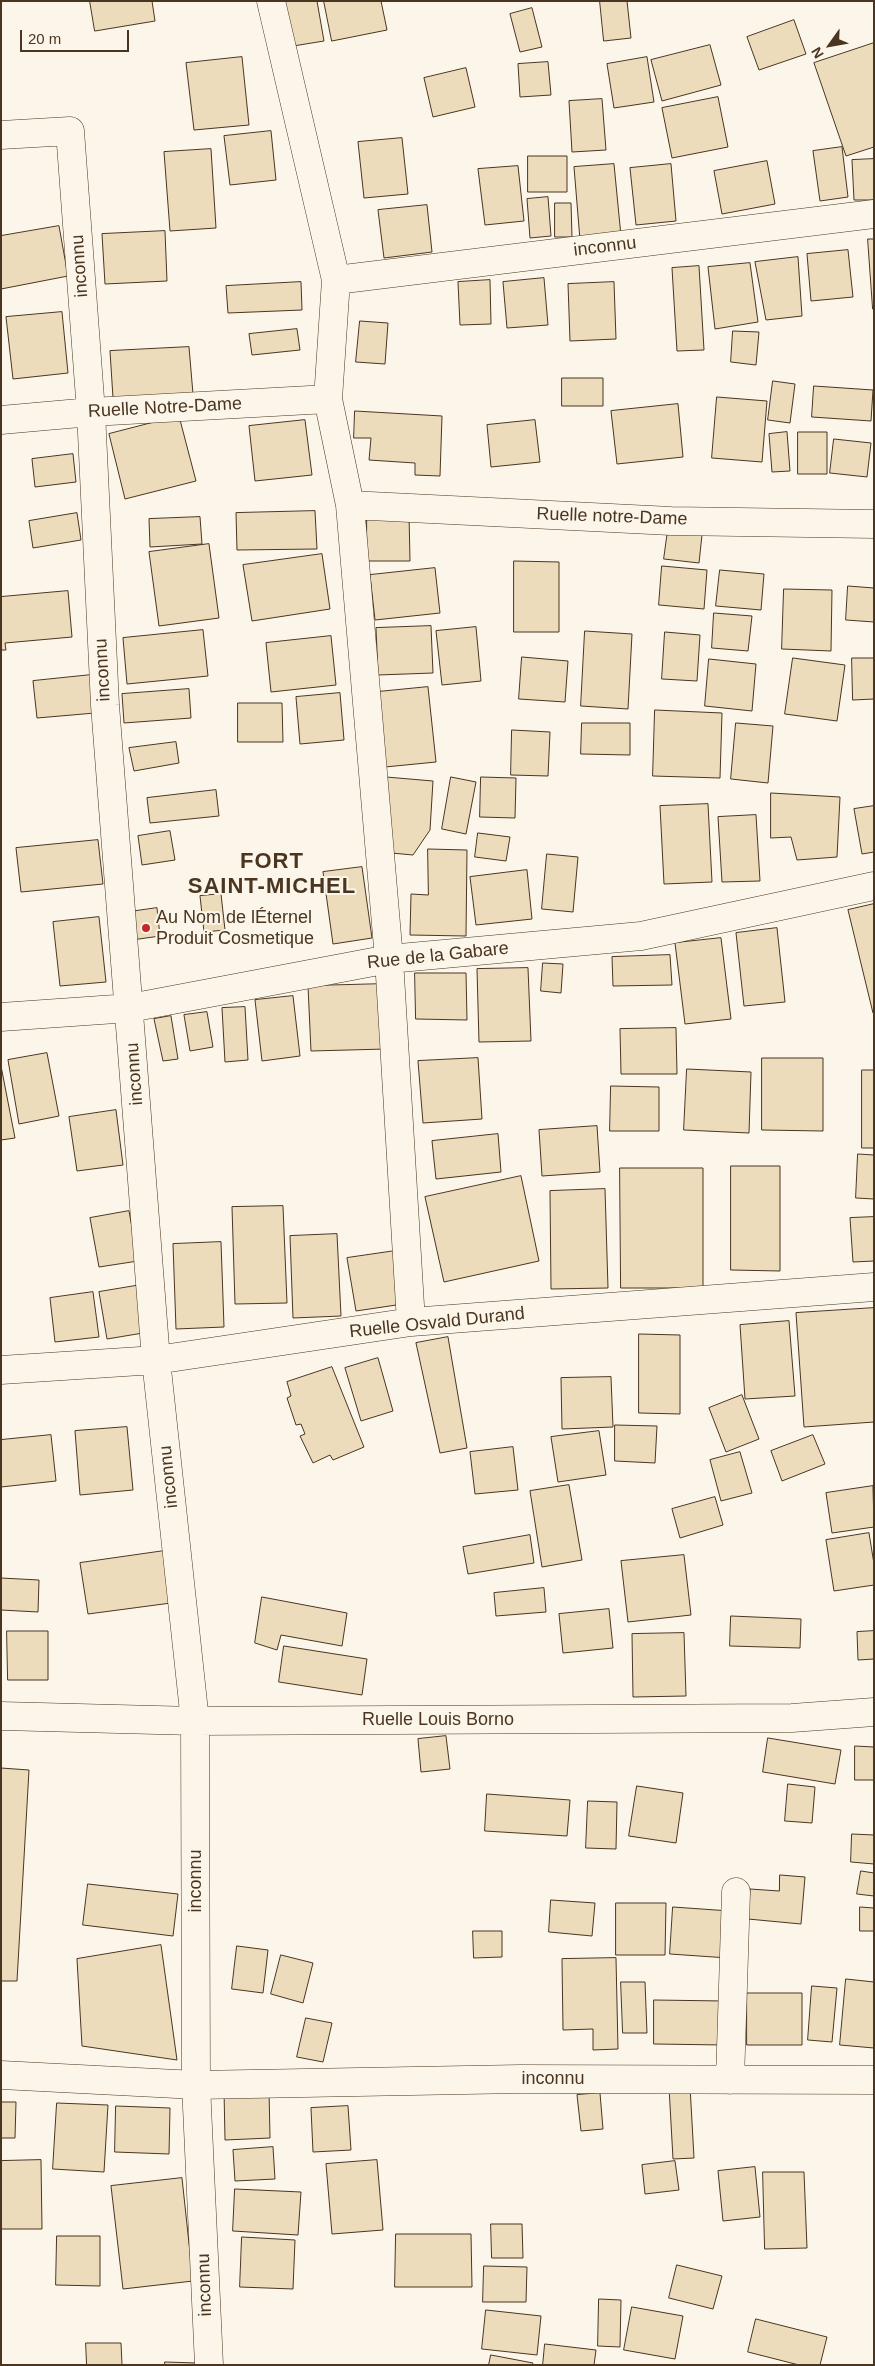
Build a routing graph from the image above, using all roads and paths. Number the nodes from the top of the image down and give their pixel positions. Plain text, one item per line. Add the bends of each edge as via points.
1 (271, 1) edge
2 (1, 135) edge
3 (874, 214) edge
4 (336, 280) junction
5 (328, 399) junction
6 (91, 412) junction
7 (1, 420) edge
8 (350, 505) junction
9 (874, 524) edge
10 (874, 886) edge
11 (389, 959) junction
12 (130, 1008) junction
13 (1, 1017) edge
14 (874, 1287) edge
15 (411, 1322) junction
16 (156, 1360) junction
17 (1, 1370) edge
18 (874, 1712) edge
19 (1, 1716) edge
20 (195, 1720) junction
21 (736, 1892) dead end
22 (1, 2075) edge
23 (730, 2080) junction
24 (874, 2080) edge
25 (196, 2085) junction
26 (208, 2365) edge

1 - 4 street
2 - 6 street, inconnu via 70,131
3 - 4 street, inconnu
4 - 5 street
5 - 6 street, Ruelle Notre-Dame
5 - 8 street
6 - 7 street, Ruelle Notre-Dame
6 - 12 street, inconnu via 105,705
8 - 9 street, Ruelle notre-Dame via 671,521
8 - 11 street
10 - 11 street, Rue de la Gabare via 641,936
11 - 12 street, Rue de la Gabare
11 - 15 street
12 - 13 street, Rue de la Gabare
12 - 16 street, inconnu
14 - 15 street, Ruelle Osvald Durand
15 - 16 street, Ruelle Osvald Durand
16 - 17 street, Ruelle Osvald Durand
16 - 20 street, inconnu
18 - 20 street, Ruelle Louis Borno via 792,1718
19 - 20 street, Ruelle Louis Borno
20 - 25 street, inconnu
21 - 23 street
22 - 25 street, inconnu
23 - 24 street, inconnu
23 - 25 street, inconnu via 520,2078
25 - 26 street, inconnu

